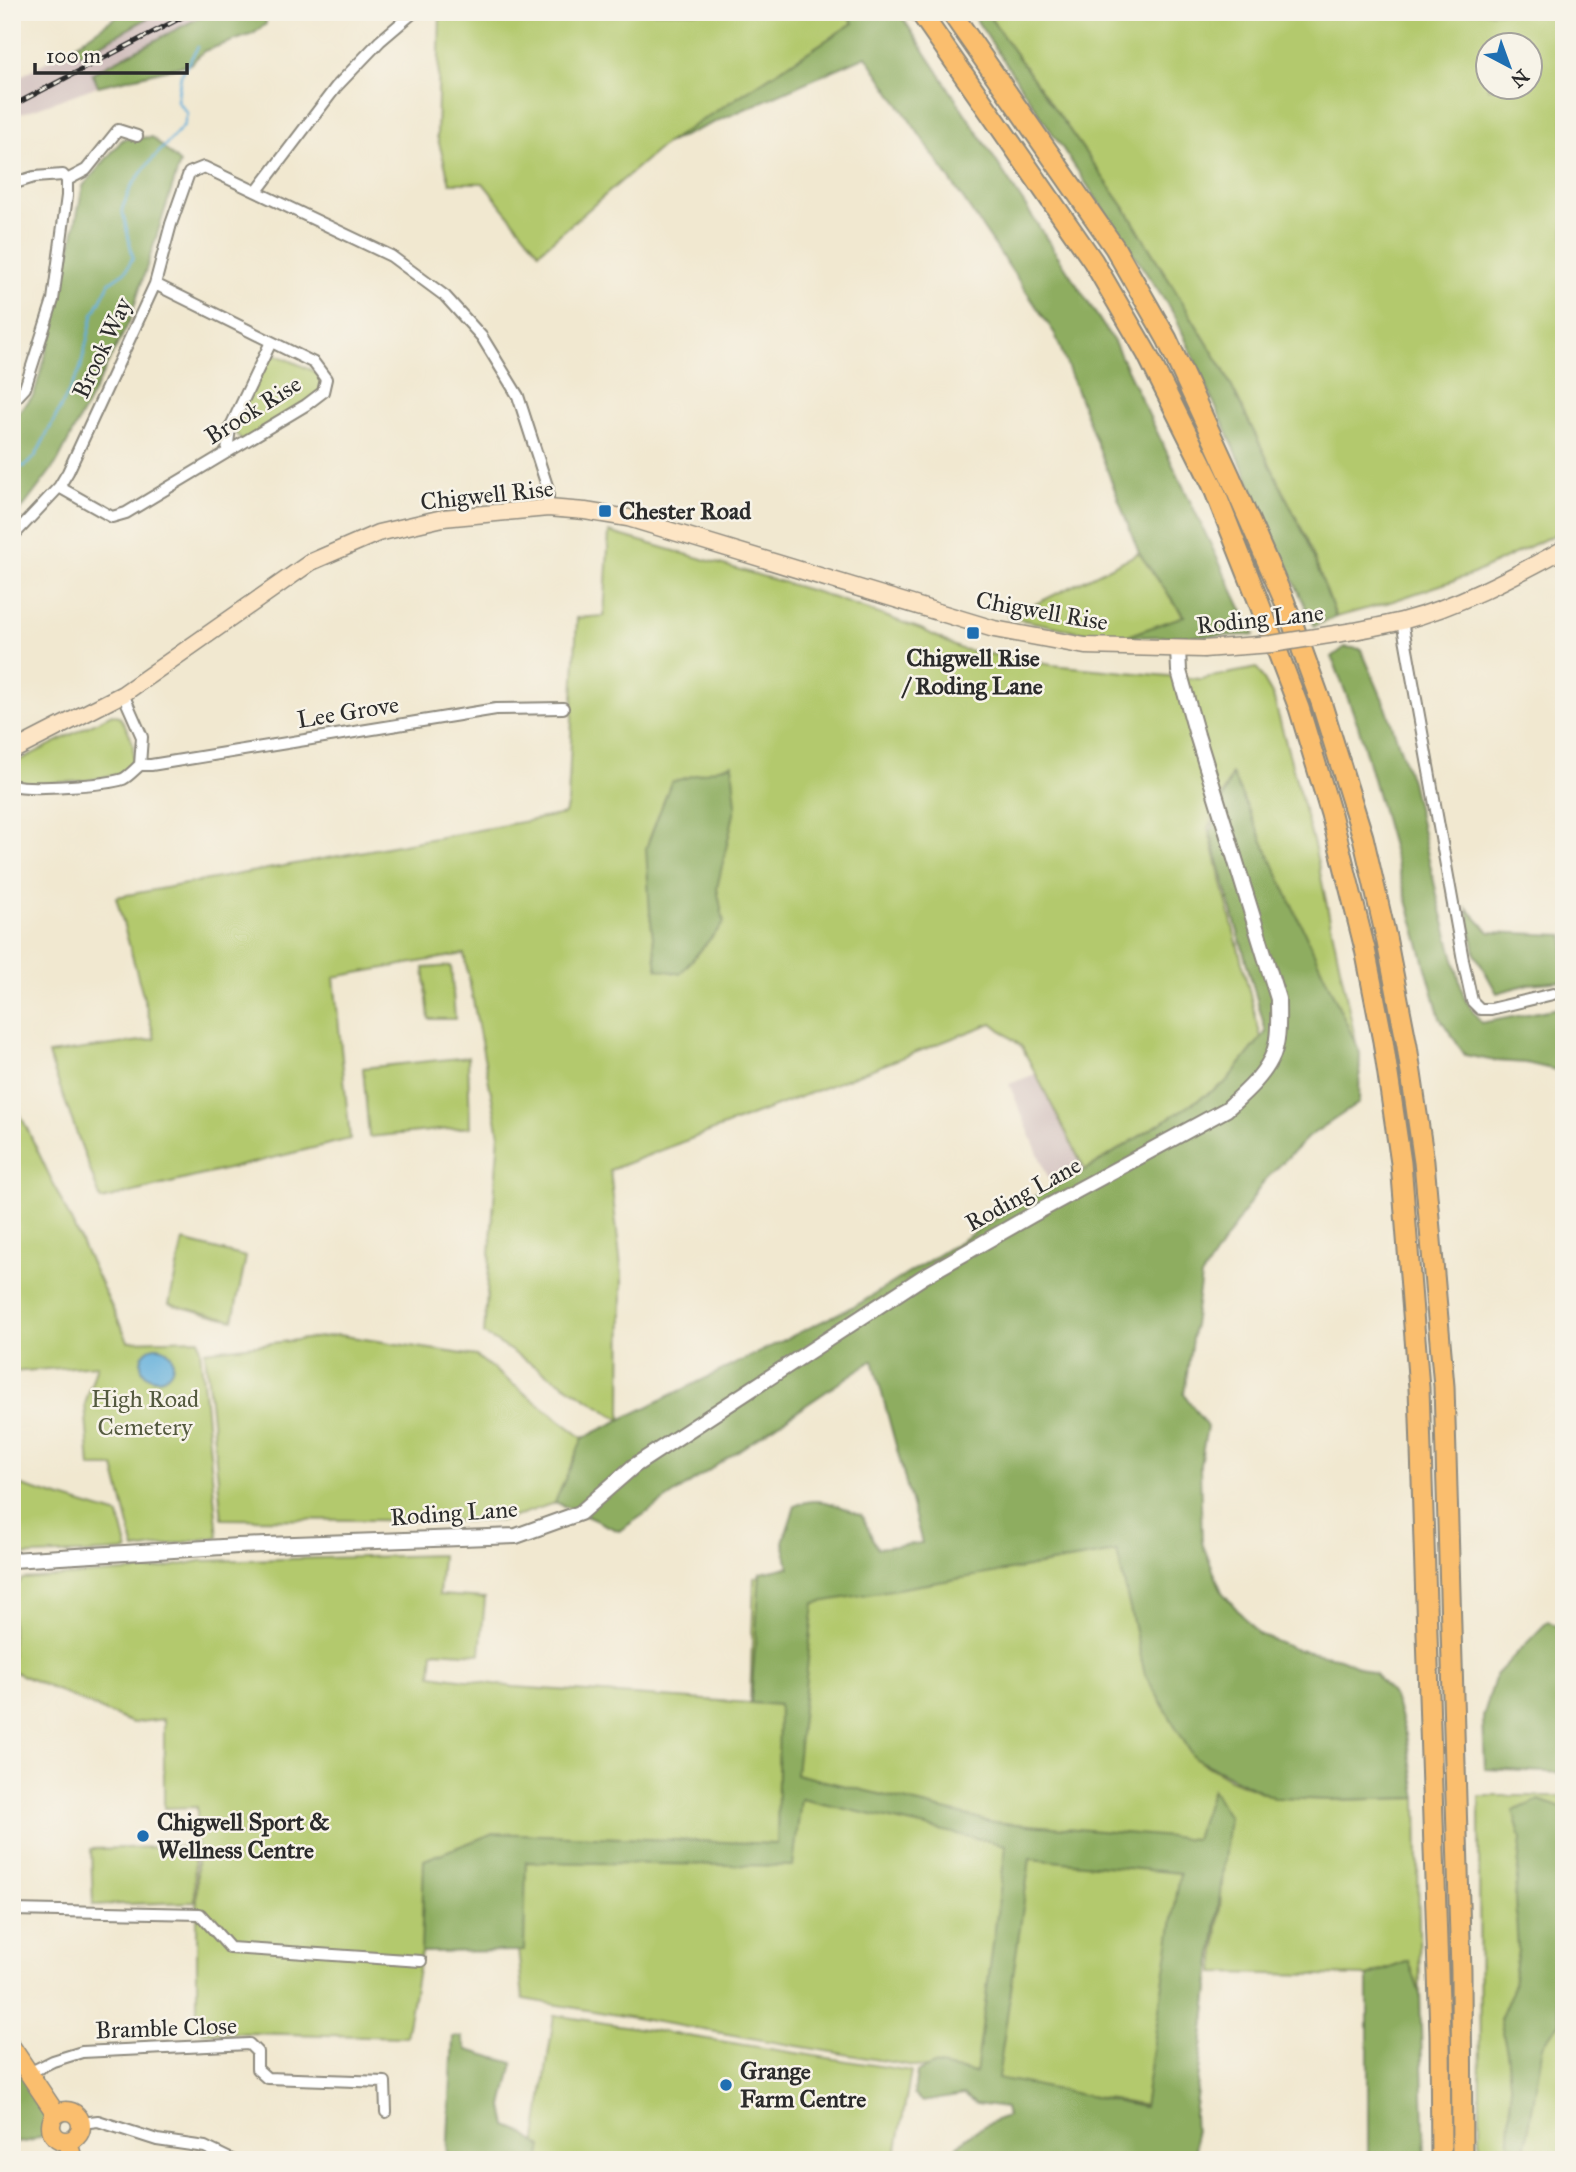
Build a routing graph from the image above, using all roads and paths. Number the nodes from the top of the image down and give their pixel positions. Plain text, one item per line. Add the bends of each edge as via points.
1 (414, 12) edge
2 (920, 12) edge
3 (951, 12) edge
4 (137, 136) dead end
5 (65, 177) junction
6 (12, 184) edge
7 (257, 191) junction
8 (155, 284) junction
9 (271, 342) junction
10 (12, 402) edge
11 (227, 451) junction
12 (59, 486) junction
13 (548, 508) junction
14 (12, 537) edge
15 (1564, 549) edge
16 (1402, 621) junction
17 (1178, 649) junction
18 (123, 694) junction
19 (563, 708) dead end
20 (12, 751) edge
21 (140, 765) junction
22 (12, 785) edge
23 (1553, 994) dead end
24 (12, 1560) edge
25 (12, 1910) edge
26 (421, 1961) dead end
27 (12, 2048) edge
28 (27, 2074) junction
29 (386, 2112) dead end
30 (56, 2114) junction
31 (81, 2123) junction
32 (68, 2141) junction
33 (73, 2160) edge
34 (232, 2160) edge
35 (1441, 2160) edge
36 (1462, 2160) edge

1 - 7 street via 336,87
2 - 35 highway via 1093,261 1147,354 1212,484 1299,708 1365,949 1401,1163 1419,1388
3 - 36 highway via 1115,248 1167,339 1284,600 1363,837 1407,1046 1424,1162 1444,1386
4 - 5 street via 118,130 86,170
5 - 6 street via 34,177
5 - 10 street via 68,196 53,300 24,388
7 - 8 street, Brook Way via 204,167 189,173
7 - 13 street via 391,256 445,296 482,337 518,396 548,489
8 - 9 street, Brook Rise
8 - 12 street, Brook Way
9 - 11 street via 230,428
9 - 11 street, Brook Rise via 314,363 326,379 323,392
11 - 12 street, Brook Rise via 112,517
12 - 14 street, Brook Way
13 - 17 main road, Chigwell Rise via 628,519 994,629 1085,646
13 - 18 main road, Chigwell Rise via 443,519 378,533 311,562
15 - 16 main road, Roding Lane via 1494,586
16 - 17 main road, Roding Lane, bridge via 1272,645
16 - 23 street via 1472,1001 1480,1009 1491,1009
17 - 24 street, Roding Lane via 1179,671 1197,735 1278,999 1272,1058 1227,1109 923,1277 634,1466 580,1513 516,1536
18 - 20 main road, Chigwell Rise
18 - 21 street via 142,737
19 - 21 street, Lee Grove via 496,709
21 - 22 street, Lee Grove via 124,778 72,786
25 - 26 street via 200,1914 230,1948
27 - 28 main road
28 - 29 street, Bramble Close via 82,2052 248,2045 257,2052 257,2069 267,2078 385,2082
28 - 30 main road
30 - 31 main road via 71,2112
30 - 32 main road via 51,2131 61,2141
31 - 32 main road via 80,2131
31 - 34 street via 98,2121 157,2140 205,2147
32 - 33 main road

